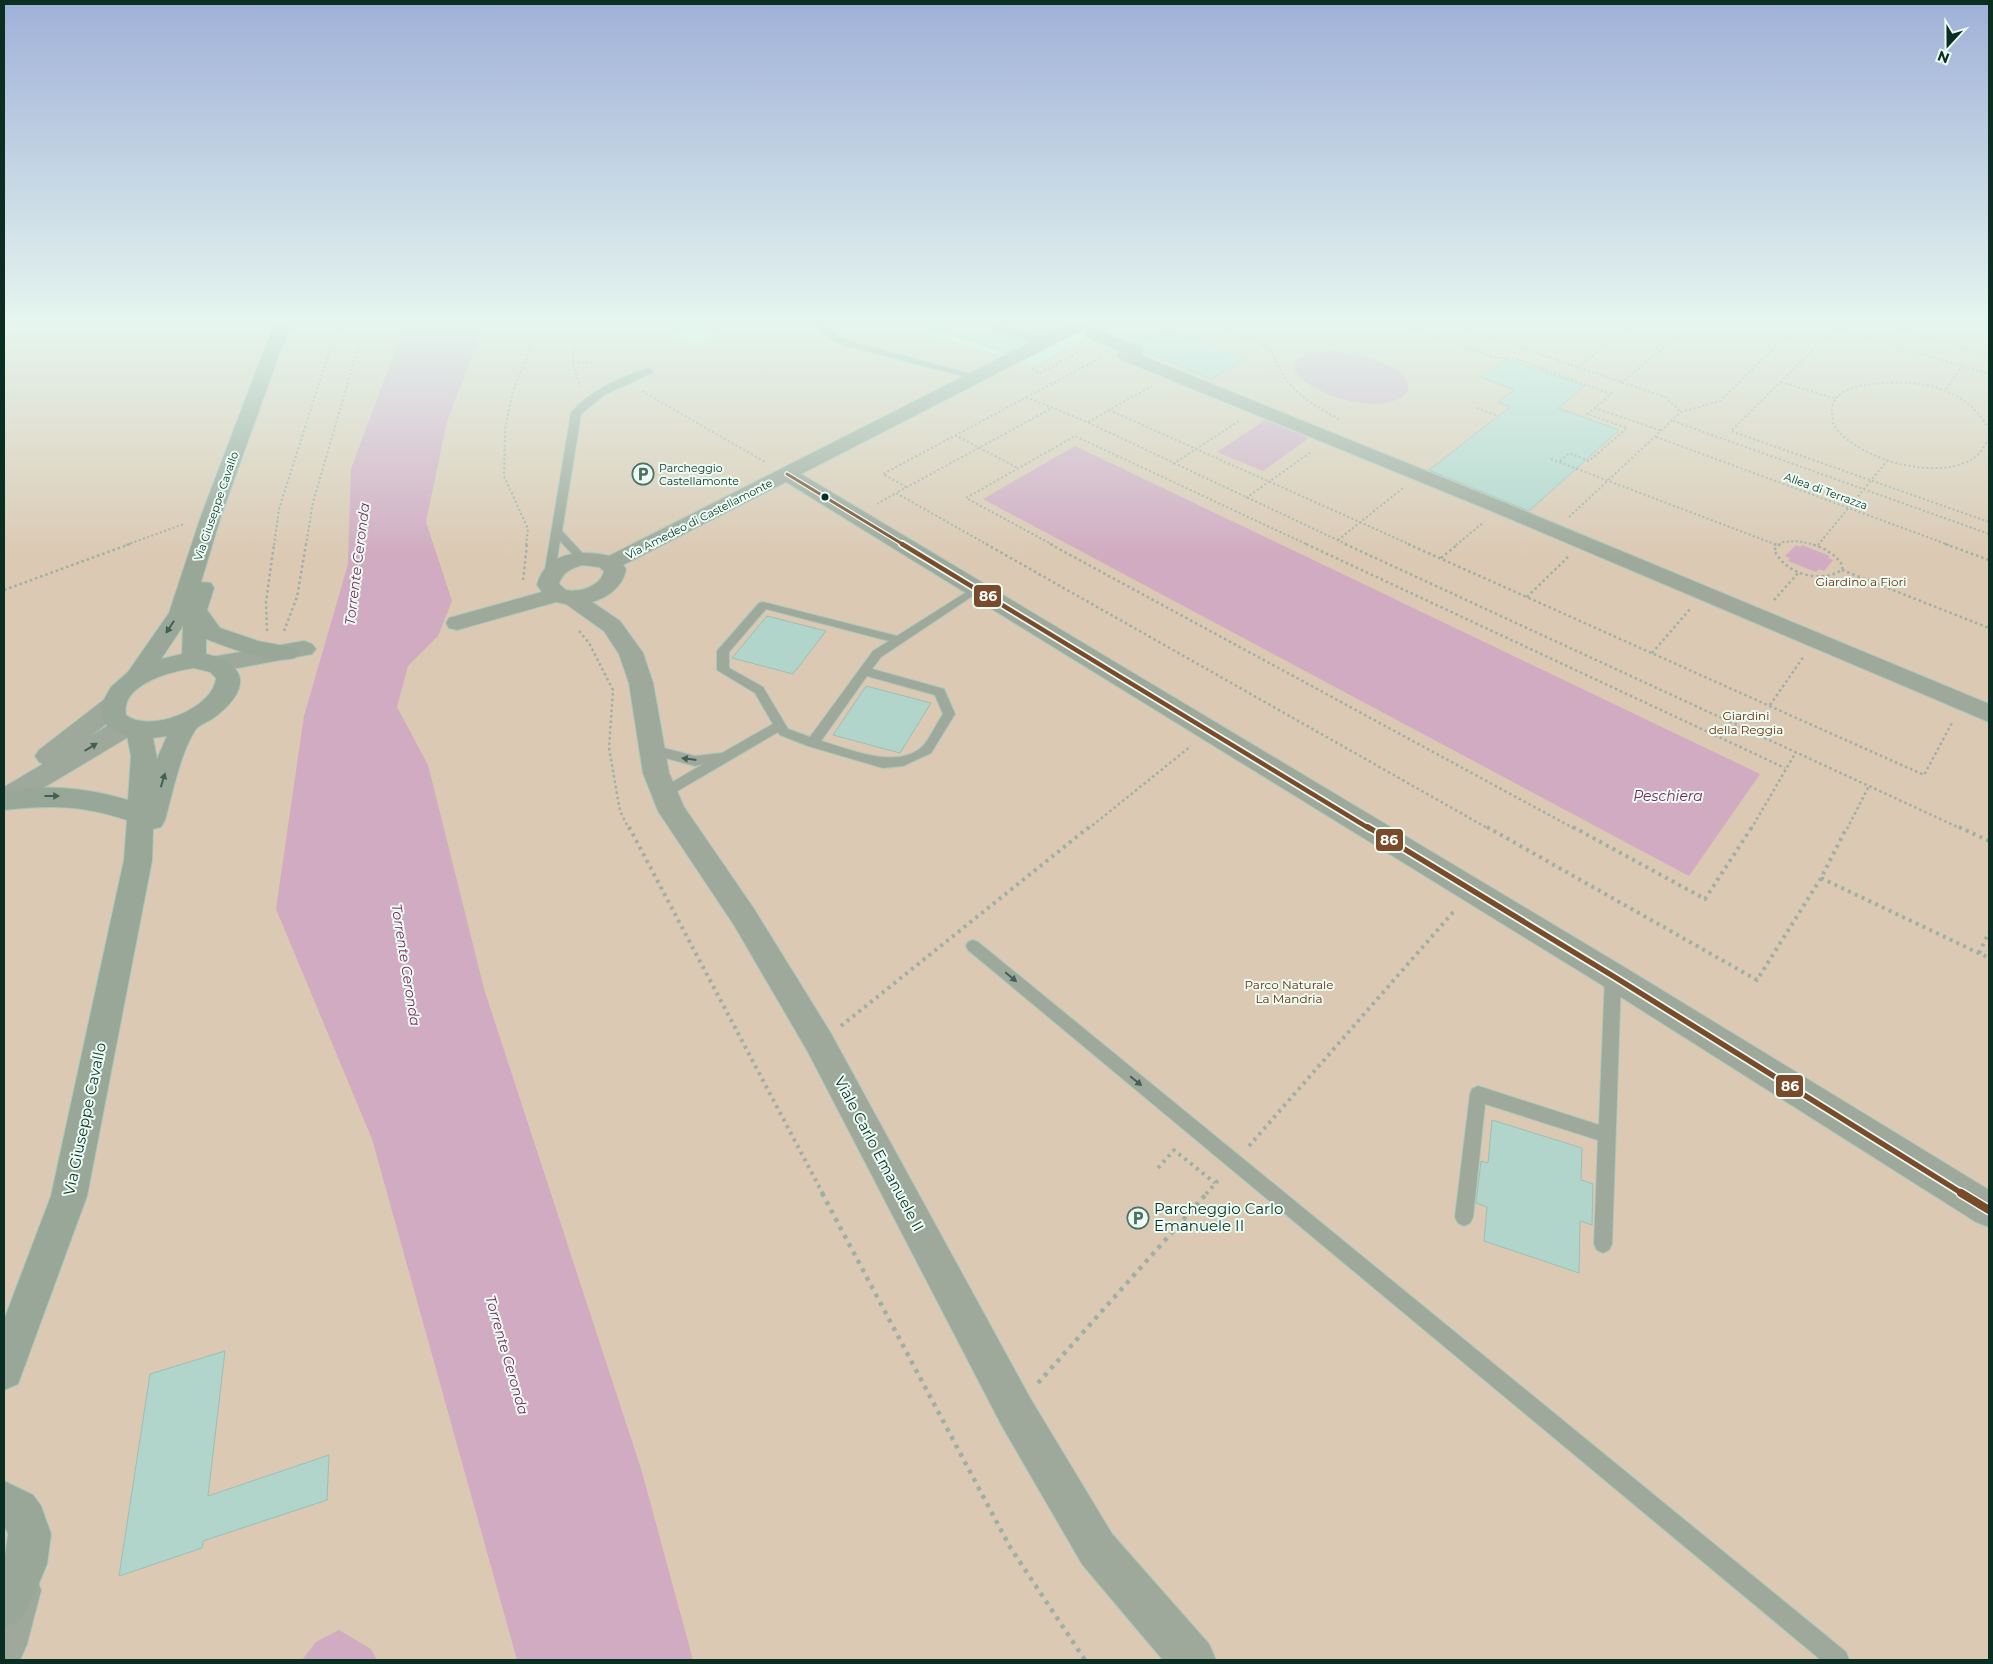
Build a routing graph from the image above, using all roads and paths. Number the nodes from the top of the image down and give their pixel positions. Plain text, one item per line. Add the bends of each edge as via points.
1 (586, 401) edge
2 (253, 402) edge
3 (269, 402) edge
4 (313, 402) edge
5 (343, 402) edge
6 (511, 402) edge
7 (660, 402) edge
8 (929, 402) edge
9 (952, 402) edge
10 (1017, 402) edge
11 (1037, 402) edge
12 (1124, 402) edge
13 (1241, 402) edge
14 (1308, 402) edge
15 (1602, 402) edge
16 (1670, 402) edge
17 (1718, 402) edge
18 (1761, 402) edge
19 (1834, 402) edge
20 (1964, 402) edge
21 (1052, 408) junction
22 (1477, 408) dead end
23 (1595, 408) junction
24 (1259, 409) junction
25 (1109, 410) junction
26 (1681, 412) junction
27 (1498, 416) dead end
28 (1343, 421) dead end
29 (1673, 421) junction
30 (1087, 422) junction
31 (1989, 429) edge
32 (1662, 431) junction
33 (955, 435) junction
34 (1656, 437) junction
35 (1330, 439) junction
36 (1989, 439) edge
37 (1988, 447) edge
38 (980, 448) junction
39 (1196, 448) junction
40 (816, 459) junction
41 (1551, 459) dead end
42 (1887, 461) junction
43 (1560, 462) junction
44 (1172, 464) junction
45 (1018, 468) junction
46 (779, 470) junction
47 (1420, 475) junction
48 (1608, 480) junction
49 (1268, 481) junction
50 (1872, 481) junction
51 (907, 487) junction
52 (1865, 490) junction
53 (896, 493) junction
54 (1246, 498) junction
55 (871, 507) dead end
56 (1501, 508) junction
57 (1849, 509) junction
58 (211, 516) junction
59 (1361, 522) junction
60 (1989, 522) edge
61 (556, 531) junction
62 (1989, 534) edge
63 (1338, 540) junction
64 (1583, 543) junction
65 (1777, 545) junction
66 (1818, 545) junction
67 (582, 558) junction
68 (1441, 558) junction
69 (1989, 560) edge
70 (611, 563) junction
71 (1842, 570) junction
72 (1799, 572) junction
73 (608, 587) junction
74 (556, 588) junction
75 (976, 589) junction
76 (4, 590) edge
77 (1703, 594) junction
78 (1527, 597) junction
79 (525, 603) junction
80 (1770, 604) dead end
81 (195, 611) junction
82 (457, 623) dead end
83 (612, 626) junction
84 (575, 627) dead end
85 (1989, 628) edge
86 (899, 640) junction
87 (1814, 641) junction
88 (291, 649) junction
89 (1652, 653) junction
90 (213, 667) junction
91 (864, 671) junction
92 (136, 679) junction
93 (1963, 703) junction
94 (1770, 705) junction
95 (1989, 714) edge
96 (126, 720) junction
97 (187, 721) junction
98 (780, 725) junction
99 (1209, 731) junction
100 (813, 743) junction
101 (652, 750) junction
102 (1796, 752) junction
103 (728, 756) junction
104 (1785, 768) junction
105 (4, 786) edge
106 (1869, 786) junction
107 (664, 793) junction
108 (4, 800) edge
109 (141, 814) junction
110 (1989, 842) edge
111 (138, 860) junction
112 (1821, 878) junction
113 (1989, 932) edge
114 (973, 946) dead end
115 (1979, 953) junction
116 (1989, 958) edge
117 (1613, 976) junction
118 (819, 1042) junction
119 (1607, 1135) junction
120 (1158, 1168) dead end
121 (1215, 1183) dead end
122 (1989, 1210) edge
123 (1464, 1217) dead end
124 (1604, 1244) dead end
125 (4, 1370) edge
126 (4, 1502) edge
127 (28, 1557) junction
128 (4, 1605) edge
129 (4, 1644) edge
130 (1085, 1660) edge
131 (1193, 1660) edge
132 (1838, 1660) edge

1 - 61 lane via 576,413
2 - 58 street, Via Giuseppe Cavallo
3 - 81 street, Via Giuseppe Cavallo
4 - 88 path via 278,509 266,602 268,636
5 - 88 path via 313,502
6 - 79 path via 505,430 504,476 528,529 522,589
7 - 46 path
8 - 40 street, Via Amedeo di Castellamonte
9 - 40 street via 832,468
10 - 33 path
11 - 21 path
12 - 25 path
13 - 24 street
14 - 28 path
15 - 23 path
16 - 26 path
17 - 26 path
18 - 50 path via 1731,431
19 - 42 path via 1831,414 1841,436 1856,447
20 - 31 path via 1984,418
21 - 30 path
21 - 38 path
22 - 27 path
23 - 32 path
23 - 43 path via 1587,414 1627,428 1589,461 1569,453
24 - 35 street
24 - 39 path
25 - 30 path
25 - 39 path
26 - 29 path
29 - 32 path
29 - 52 path
30 - 44 path
32 - 34 path
33 - 38 path
33 - 51 path via 883,474
34 - 48 path
34 - 57 path, Allea di Terrazza
35 - 47 street
35 - 49 path
36 - 37 path
37 - 42 path via 1964,464 1950,467 1930,469
38 - 45 path
38 - 51 path
39 - 44 path
39 - 49 path
40 - 46 street, Via Amedeo di Castellamonte
41 - 43 path
42 - 50 path
43 - 48 path
44 - 54 path
45 - 104 path via 1075,436
45 - 104 path via 966,498 1705,900 1748,834
46 - 70 street, Via Amedeo di Castellamonte
46 - 75 street
47 - 56 street
47 - 59 path
48 - 65 path
49 - 54 path
49 - 59 path
50 - 52 path
50 - 60 path
51 - 53 path
52 - 57 path
52 - 62 path
53 - 55 path
53 - 112 path via 1757,980
54 - 63 path
56 - 64 street
56 - 68 path
57 - 66 path
57 - 69 path, Allea di Terrazza
58 - 76 path via 164,530
58 -> 92 street, Via Giuseppe Cavallo via 180,613
59 - 63 path
59 - 68 path
61 - 67 lane
61 - 74 lane
63 - 102 path
64 - 77 street
64 - 78 path
65 - 66 path via 1798,541
65 - 72 path via 1774,550 1780,562
66 - 71 path via 1840,560
67 - 70 street via 598,558
67 - 74 street via 562,564
68 - 78 path
70 - 73 street, Viale Carlo Emanuele II via 616,574
71 - 72 path via 1830,577
71 - 85 path
72 - 80 path
73 - 74 street via 592,595
73 - 83 street, Viale Carlo Emanuele II
74 - 79 street
74 - 83 street, Viale Carlo Emanuele II
75 - 86 lane
75 - 99 street
77 - 87 street
77 - 89 path
78 - 89 path
79 - 82 street via 500,613
81 - 88 street via 212,633 254,648
81 - 90 street, Via Giuseppe Cavallo
83 - 101 street, Viale Carlo Emanuele II via 631,653 641,684
84 - 130 path via 589,643 613,690 609,748 620,811 1010,1547
86 - 91 lane via 876,654
86 - 98 lane via 763,605 723,651 723,670 759,690
87 - 93 street
87 - 94 path
88 - 90 street
89 - 94 path
90 - 92 street via 164,666
90 - 97 street via 227,689 205,712
91 - 100 lane
91 - 100 lane via 940,692 949,714 926,750 902,762 883,763
92 - 96 street via 118,696
93 - 94 path via 1924,775
93 - 95 street
96 - 97 street via 154,730
96 - 105 street via 45,758
108 -> 96 street
96 - 109 street, Via Giuseppe Cavallo via 144,756
111 -> 97 street, Via Giuseppe Cavallo via 172,752
98 - 100 lane via 784,732
98 - 103 lane
99 - 117 street
99 - 118 path
103 -> 101 lane via 695,761
101 - 107 street, Viale Carlo Emanuele II
102 - 104 path
102 - 106 path
103 - 107 lane
106 - 110 path
106 - 112 path
107 - 118 street, Viale Carlo Emanuele II via 672,811 744,917
108 -> 109 street via 68,796
109 - 111 street, Via Giuseppe Cavallo
111 - 125 street, Via Giuseppe Cavallo via 69,1196
112 - 115 path
113 - 115 path
114 -> 132 lane
115 - 116 path
117 - 119 lane
117 - 122 street
118 - 131 street, Viale Carlo Emanuele II via 1016,1412 1097,1549
119 - 123 lane via 1478,1094
119 - 124 lane
120 - 121 path via 1174,1150
126 - 127 street via 13,1505 25,1517 30,1535
127 - 128 street via 14,1591
127 - 129 street

